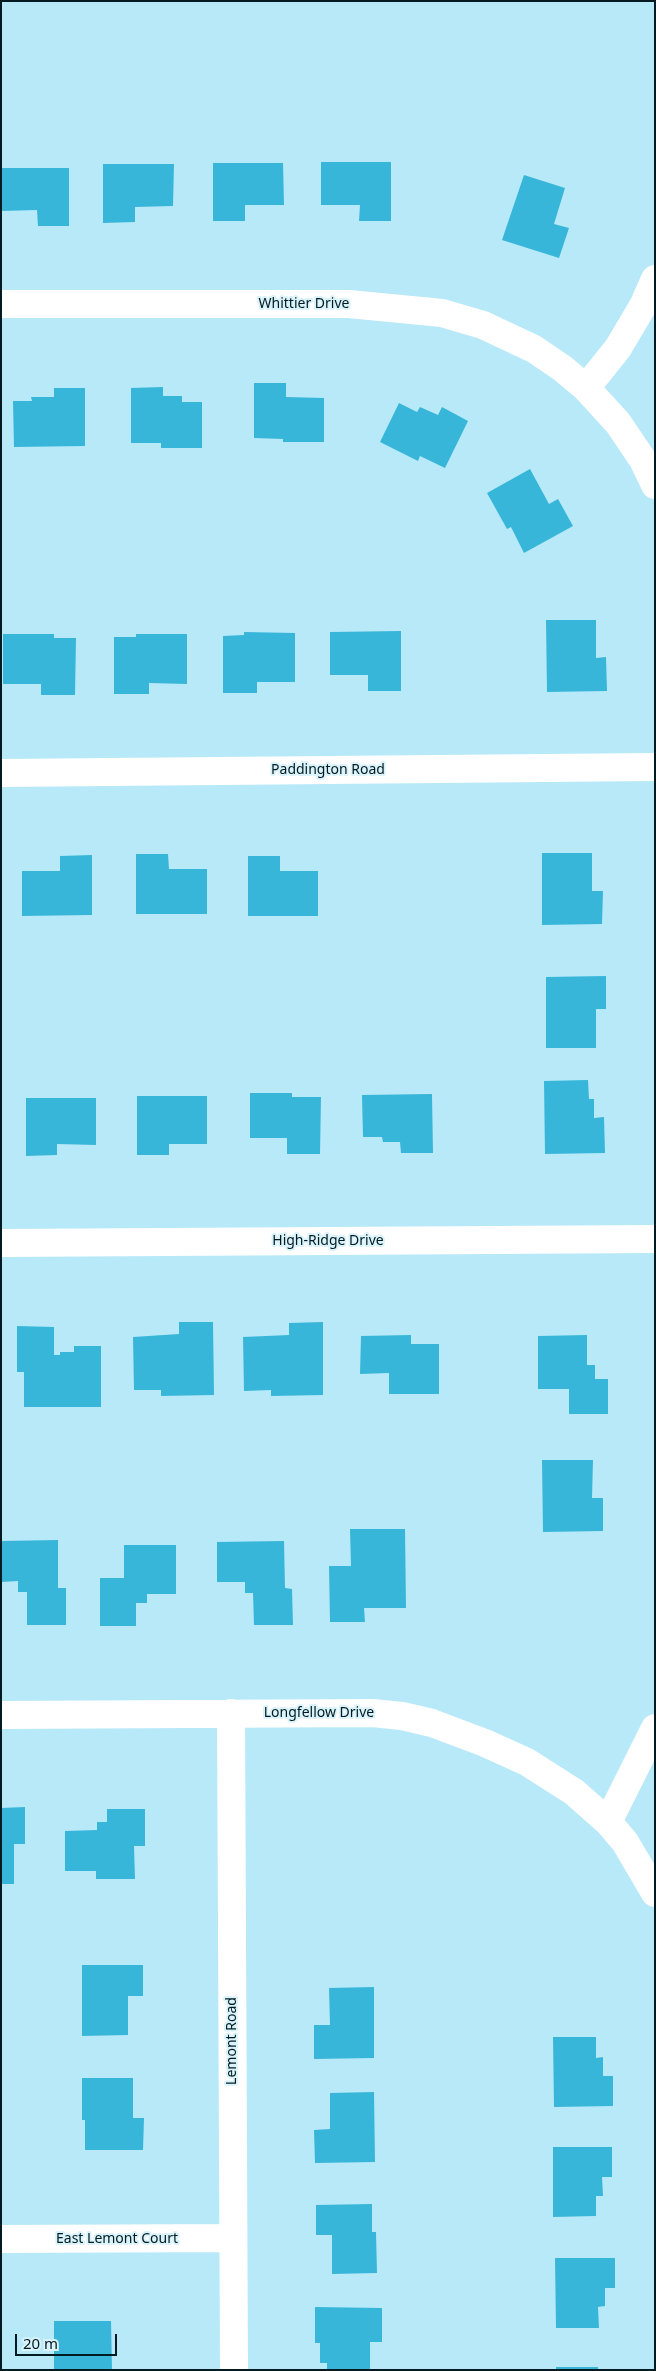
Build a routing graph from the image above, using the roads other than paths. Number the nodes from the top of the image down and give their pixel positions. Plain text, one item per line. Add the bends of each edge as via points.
1 (655, 279) edge
2 (1, 304) edge
3 (586, 388) junction
4 (655, 485) edge
5 (655, 767) edge
6 (1, 773) edge
7 (655, 1239) edge
8 (1, 1243) edge
9 (230, 1713) junction
10 (1, 1715) edge
11 (655, 1728) edge
12 (608, 1822) junction
13 (655, 1893) edge
14 (233, 2238) junction
15 (1, 2239) edge
16 (234, 2370) edge

1 - 3 street via 618,348
2 - 3 street, Whittier Drive via 349,304 442,313 483,325 534,349
3 - 4 street, Whittier Drive via 618,423 643,460
5 - 6 street, Paddington Road
7 - 8 street, High-Ridge Drive
9 - 10 street, Longfellow Drive
9 - 12 street, Longfellow Drive via 372,1712 432,1723 527,1762 574,1792
9 - 14 street, Lemont Road
11 - 12 street
12 - 13 street, Longfellow Drive via 625,1842
14 - 15 street, East Lemont Court
14 - 16 street, Lemont Road

